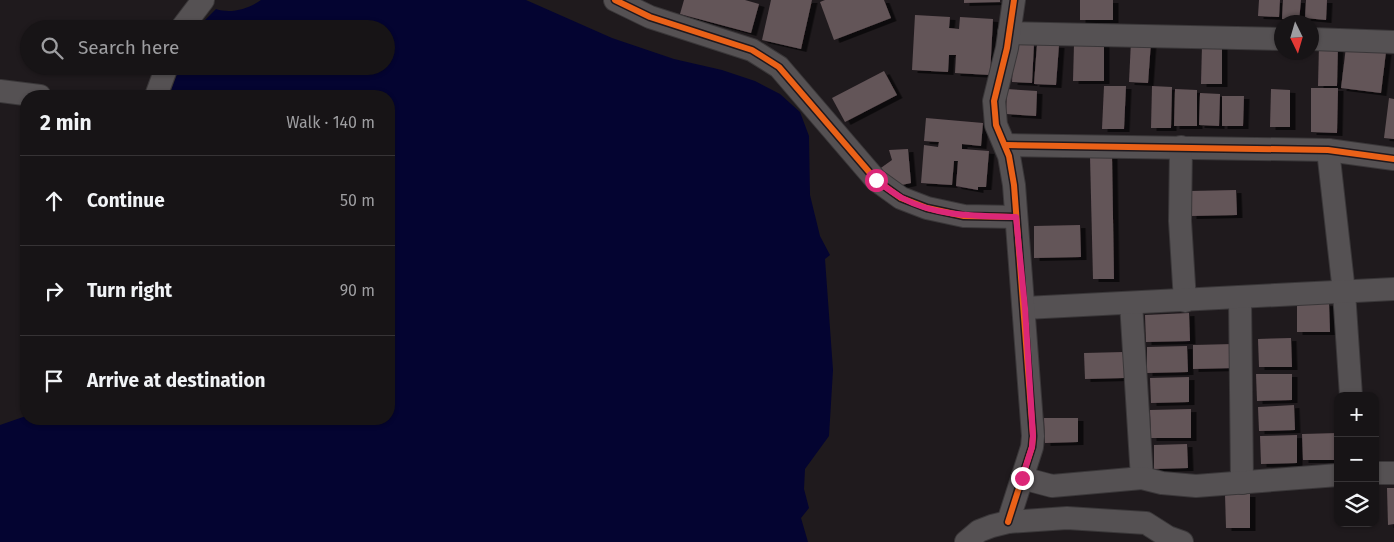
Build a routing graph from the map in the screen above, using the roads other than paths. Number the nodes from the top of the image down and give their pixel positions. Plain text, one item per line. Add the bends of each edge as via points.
1 (203, 0) edge
2 (616, 0) edge
3 (1014, 0) edge
4 (188, 20) edge
5 (1009, 33) junction
6 (1274, 39) edge
7 (1319, 40) edge
8 (1394, 42) edge
9 (164, 75) edge
10 (158, 90) edge
11 (0, 91) edge
12 (20, 94) edge
13 (1005, 145) junction
14 (1181, 147) junction
15 (1328, 150) junction
16 (1394, 159) edge
17 (1016, 217) junction
18 (1394, 289) edge
19 (1344, 292) junction
20 (1240, 297) junction
21 (1185, 301) junction
22 (1131, 303) junction
23 (1025, 308) junction
24 (1351, 392) edge
25 (1379, 473) edge
26 (1394, 473) edge
27 (1334, 475) edge
28 (1022, 478) junction
29 (1142, 478) junction
30 (1242, 483) junction
31 (1008, 522) junction
32 (966, 542) edge
33 (1182, 542) edge

1 - 4 street
2 - 17 street via 650,17 752,50 779,68 876,180 901,198 964,216
3 - 5 street
5 - 6 street
5 - 13 street via 994,101 996,124
7 - 8 street
9 - 10 street
11 - 12 street
13 - 14 street
13 - 17 street via 1014,185
14 - 15 street
14 - 21 street via 1180,222
15 - 16 street
15 - 19 street
17 - 23 street
18 - 19 street
19 - 20 street
19 - 24 street
20 - 21 street
20 - 30 street
21 - 22 street
22 - 23 street
22 - 29 street
23 - 28 street via 1033,436
25 - 26 street
27 - 30 street
28 - 29 street via 1052,486
28 - 31 street
29 - 30 street via 1196,486
31 - 32 street via 979,531
31 - 33 street via 1067,518 1146,523

